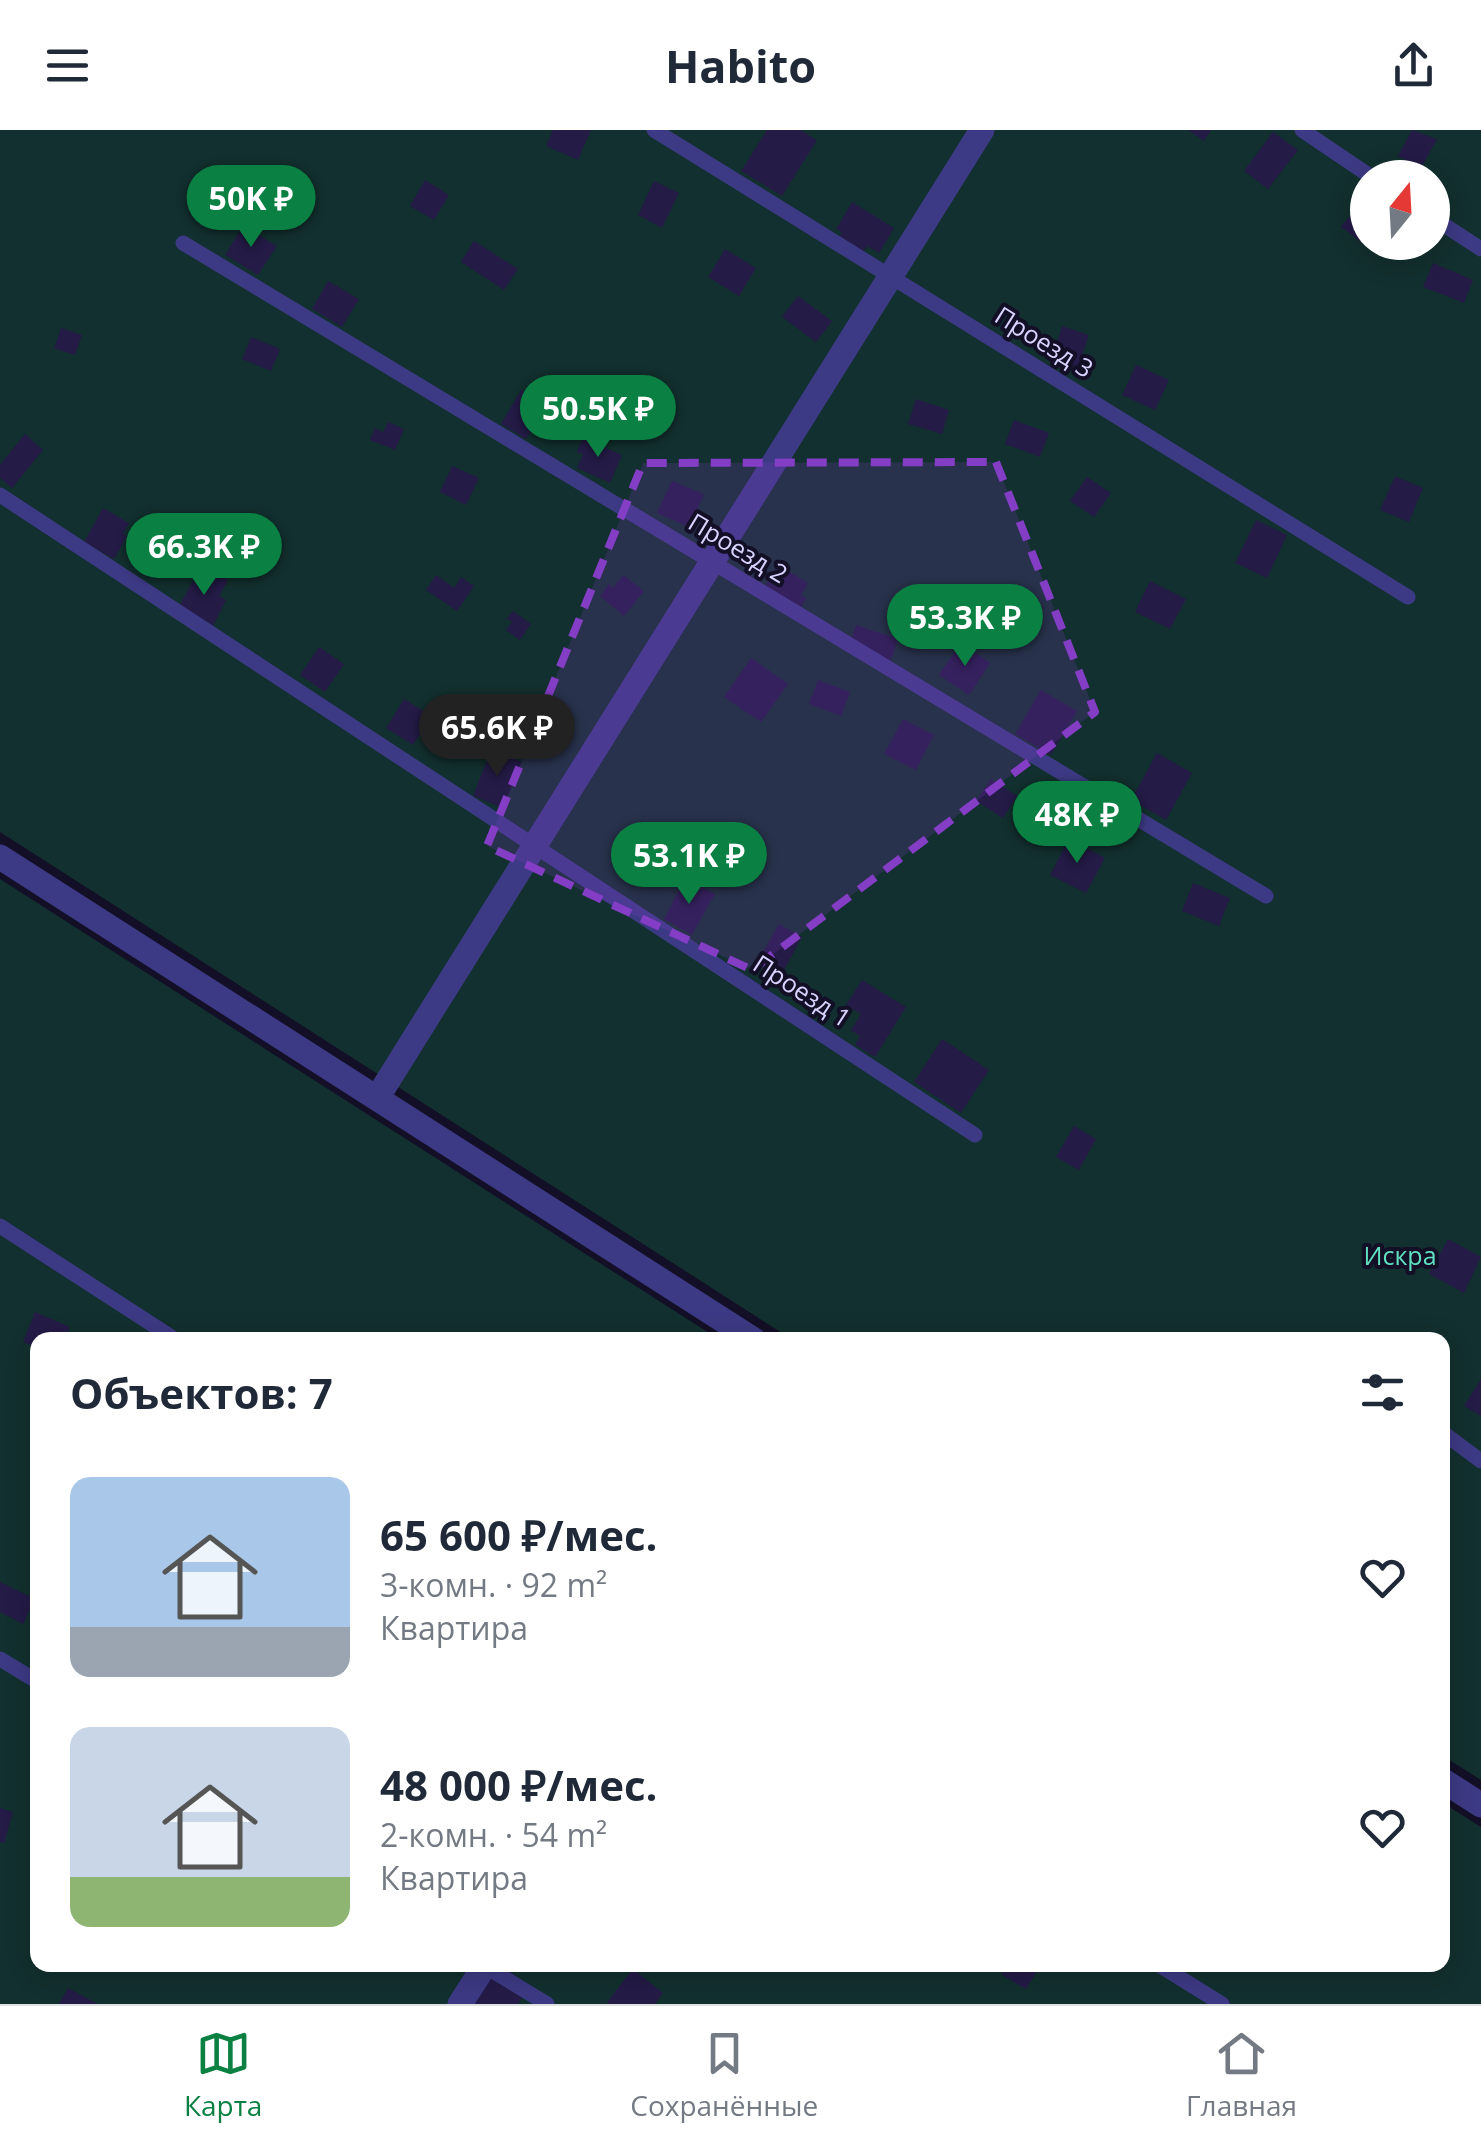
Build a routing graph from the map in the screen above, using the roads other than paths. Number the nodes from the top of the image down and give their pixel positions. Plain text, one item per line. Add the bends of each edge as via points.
1 (654, 130) edge
2 (982, 130) edge
3 (1302, 130) edge
4 (1350, 162) edge
5 (1450, 229) edge
6 (184, 243) dead end
7 (1481, 249) edge
8 (890, 276) junction
9 (0, 494) edge
10 (712, 562) junction
11 (1408, 597) dead end
12 (535, 846) junction
13 (0, 857) edge
14 (1266, 896) dead end
15 (376, 1098) junction
16 (975, 1134) dead end
17 (0, 1226) edge
18 (164, 1332) edge
19 (742, 1332) edge
20 (1450, 1438) edge
21 (1481, 1462) edge
22 (0, 1658) edge
23 (30, 1677) edge
24 (1450, 1785) edge
25 (1481, 1805) edge
26 (481, 1972) edge
27 (496, 1972) edge
28 (1171, 1972) edge
29 (460, 2004) edge
30 (547, 2004) edge
31 (1222, 2004) edge

1 - 8 lane, Проезд 3
2 - 8 street
3 - 4 lane
5 - 7 lane
6 - 10 lane, Проезд 2
8 - 10 street
8 - 11 lane, Проезд 3
9 - 12 lane, Проезд 1
10 - 12 street
10 - 14 lane, Проезд 2
12 - 15 street
12 - 16 lane, Проезд 1
13 - 15 street
15 - 19 street
17 - 18 lane
20 - 21 lane
22 - 23 lane
24 - 25 street
26 - 29 street
27 - 30 lane
28 - 31 lane

